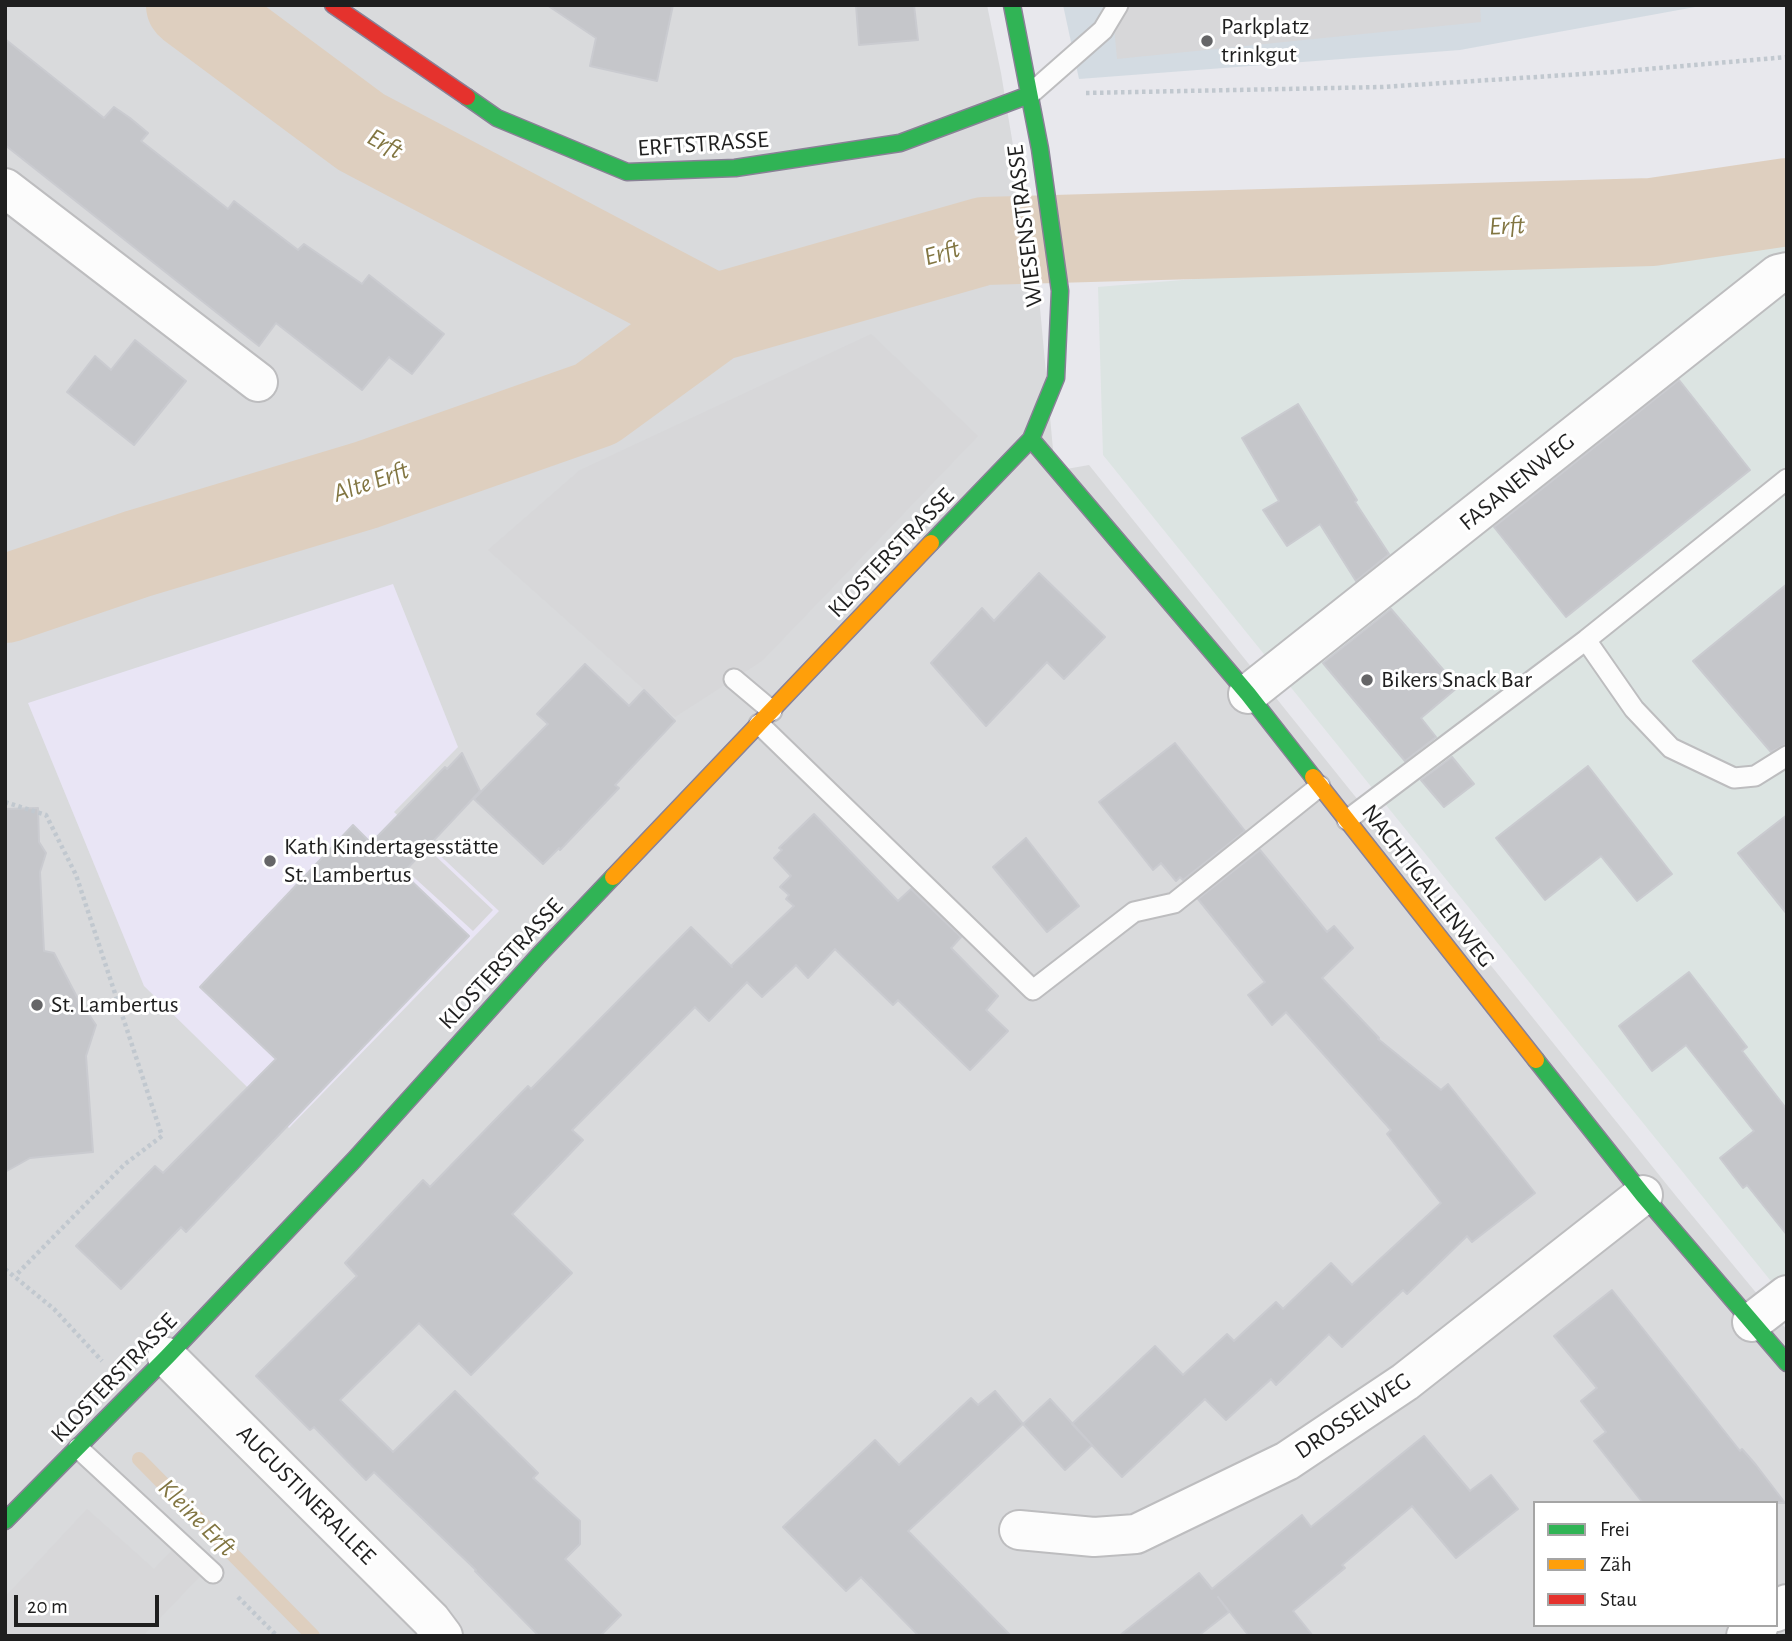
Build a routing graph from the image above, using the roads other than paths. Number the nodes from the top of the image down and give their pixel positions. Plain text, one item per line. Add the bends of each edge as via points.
1 (333, 5) edge
2 (1012, 5) edge
3 (1118, 5) edge
4 (1029, 95) junction
5 (5, 188) edge
6 (1787, 272) edge
7 (258, 383) dead end
8 (1031, 439) junction
9 (1787, 479) edge
10 (1586, 640) junction
11 (734, 679) dead end
12 (1248, 694) junction
13 (765, 718) junction
14 (1787, 756) edge
15 (1320, 786) junction
16 (1347, 820) junction
17 (1643, 1195) junction
18 (1787, 1295) edge
19 (1752, 1322) junction
20 (167, 1357) junction
21 (1787, 1363) edge
22 (78, 1448) junction
23 (5, 1521) edge
24 (1019, 1530) dead end
25 (213, 1573) road end
26 (443, 1636) edge

1 - 4 street, ERFTSTRASSE via 498,118 627,172 735,168 900,142
2 - 4 street, WIESENSTRASSE
3 - 4 lane via 1103,30
4 - 8 street, WIESENSTRASSE via 1060,291 1056,377
5 - 7 street
6 - 12 street, FASANENWEG via 1778,274
8 - 12 street, NACHTIGALLENWEG
8 - 13 street, KLOSTERSTRASSE
9 - 10 lane
10 - 14 lane via 1634,709 1671,748 1734,778 1755,776
10 - 16 lane
11 - 13 lane
12 - 15 street, NACHTIGALLENWEG
13 - 15 lane via 1033,990 1134,912 1174,903
13 - 20 street, KLOSTERSTRASSE
15 - 16 street, NACHTIGALLENWEG
16 - 17 street, NACHTIGALLENWEG
17 - 19 street, NACHTIGALLENWEG
17 - 24 street, DROSSELWEG via 1405,1382 1287,1461 1136,1534 1094,1537
18 - 19 street
19 - 21 street, NACHTIGALLENWEG
20 - 22 street, KLOSTERSTRASSE
20 - 26 street, AUGUSTINERALLEE
22 - 23 street, KLOSTERSTRASSE
22 - 25 lane

